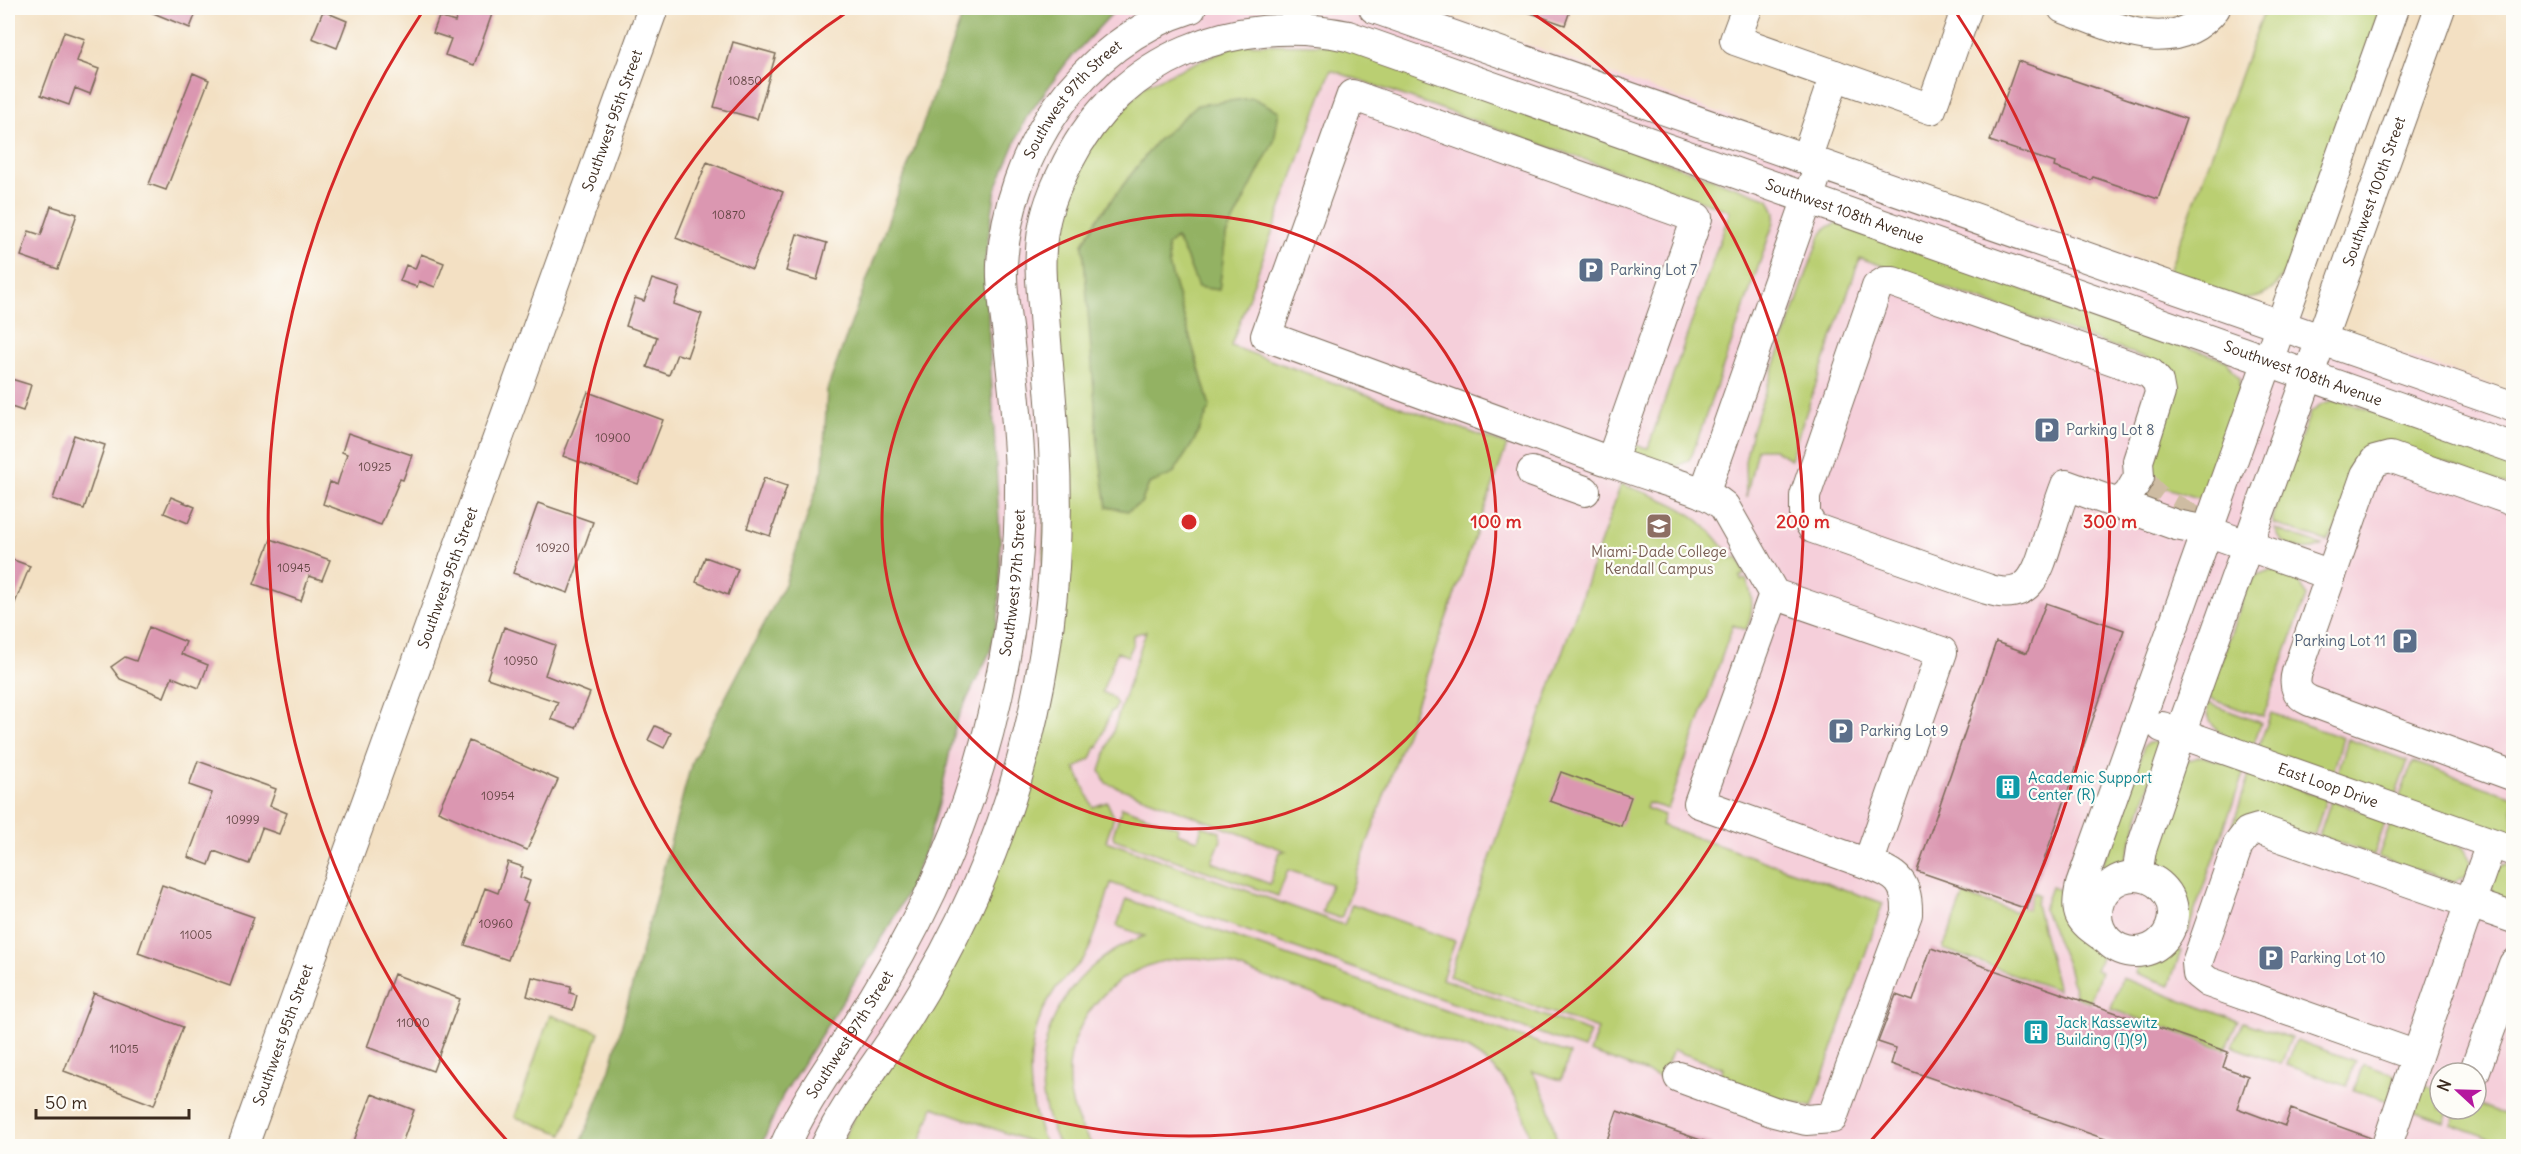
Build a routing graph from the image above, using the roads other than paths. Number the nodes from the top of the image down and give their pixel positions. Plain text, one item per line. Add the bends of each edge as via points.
1 (653, 8) edge
2 (1191, 8) edge
3 (1374, 8) edge
4 (1747, 8) edge
5 (1967, 8) edge
6 (2063, 8) edge
7 (2215, 8) edge
8 (2394, 8) edge
9 (2440, 8) edge
10 (1173, 57) joint
11 (1835, 75) junction
12 (1813, 161) junction
13 (1808, 199) junction
14 (2281, 324) junction
15 (2322, 338) junction
16 (2267, 360) junction
17 (2308, 374) junction
18 (2514, 407) edge
19 (2514, 448) edge
20 (1611, 462) junction
21 (1532, 472) dead end
22 (1585, 491) dead end
23 (1704, 494) junction
24 (2514, 501) edge
25 (1019, 503) junction
26 (2118, 504) junction
27 (2207, 531) junction
28 (2247, 545) junction
29 (2331, 575) junction
30 (1774, 594) junction
31 (1051, 595) junction
32 (2142, 720) junction
33 (2180, 734) junction
34 (2514, 776) edge
35 (2502, 847) edge
36 (1868, 864) junction
37 (2137, 875) junction
38 (2470, 903) junction
39 (2514, 918) edge
40 (2105, 938) junction
41 (2514, 964) edge
42 (854, 1031) junction
43 (2417, 1056) junction
44 (2478, 1061) edge
45 (1679, 1077) dead end
46 (2388, 1142) dead end
47 (243, 1146) edge
48 (785, 1146) edge
49 (813, 1146) edge
50 (826, 1146) edge

1 - 47 street, Southwest 95th Street
2 - 25 street, Southwest 97th Street via 1153,23 1108,54 1081,79 1039,135 1018,179 1002,268 1019,447
3 - 12 street
4 - 11 street via 1736,40
5 - 11 street via 1931,109
6 - 7 street via 2114,26 2163,36 2191,29
8 - 14 street
9 - 15 street, Southwest 100th Street
10 - 13 street, Southwest 108th Avenue via 1217,39 1264,30 1302,29 1348,36
10 - 31 street, Southwest 97th Street via 1127,86 1091,124 1063,173 1043,227 1040,270 1056,521
11 - 12 street
12 - 13 street
12 - 14 street
13 - 16 street, Southwest 108th Avenue
13 - 23 street
14 - 15 street
14 - 16 street
15 - 17 street, Southwest 100th Street
15 - 18 street
16 - 17 street, Southwest 108th Avenue
16 - 27 street
17 - 19 street, Southwest 108th Avenue
17 - 28 street, Southwest 100th Street
20 - 20 street via 1697,218 1352,95 1266,336
20 - 23 street
21 - 22 street
23 - 30 street via 1724,506
24 - 29 street via 2394,459 2379,459 2366,475
25 - 31 street via 1038,516 1038,572
25 - 42 street, Southwest 97th Street via 1013,601 1003,672 970,797 925,907
26 - 26 street via 2139,477 2138,461 2160,393 2151,373 1893,282 1877,287 1805,496 1805,516 1813,528 2007,593 2035,577 2066,485
26 - 27 street via 2176,525
27 - 28 street
27 - 32 street
28 - 29 street
28 - 33 street, Southwest 100th Street
29 - 34 street via 2296,676 2299,693 2345,715
30 - 36 street via 1699,803
30 - 36 street via 1942,652
31 - 50 street, Southwest 97th Street via 1027,742 980,878 927,984
32 - 33 street, East Loop Drive
32 - 40 street via 2079,896 2081,918
33 - 35 street, East Loop Drive
33 - 37 street, Southwest 100th Street via 2141,850
35 - 38 street
36 - 45 street via 1895,876 1903,885 1907,914 1832,1118 1806,1120 1774,1112
37 - 40 street via 2116,880 2101,896 2096,917
37 - 40 street via 2149,878 2168,893 2172,904 2171,928 2164,939 2144,952 2119,950
38 - 39 street
38 - 43 street
38 - 43 street via 2265,830 2258,829 2243,837 2234,854 2197,963 2198,974 2208,982
41 - 44 street
42 - 48 street, Southwest 97th Street via 817,1084
42 - 49 street via 844,1068 814,1120 810,1133
43 - 46 street

